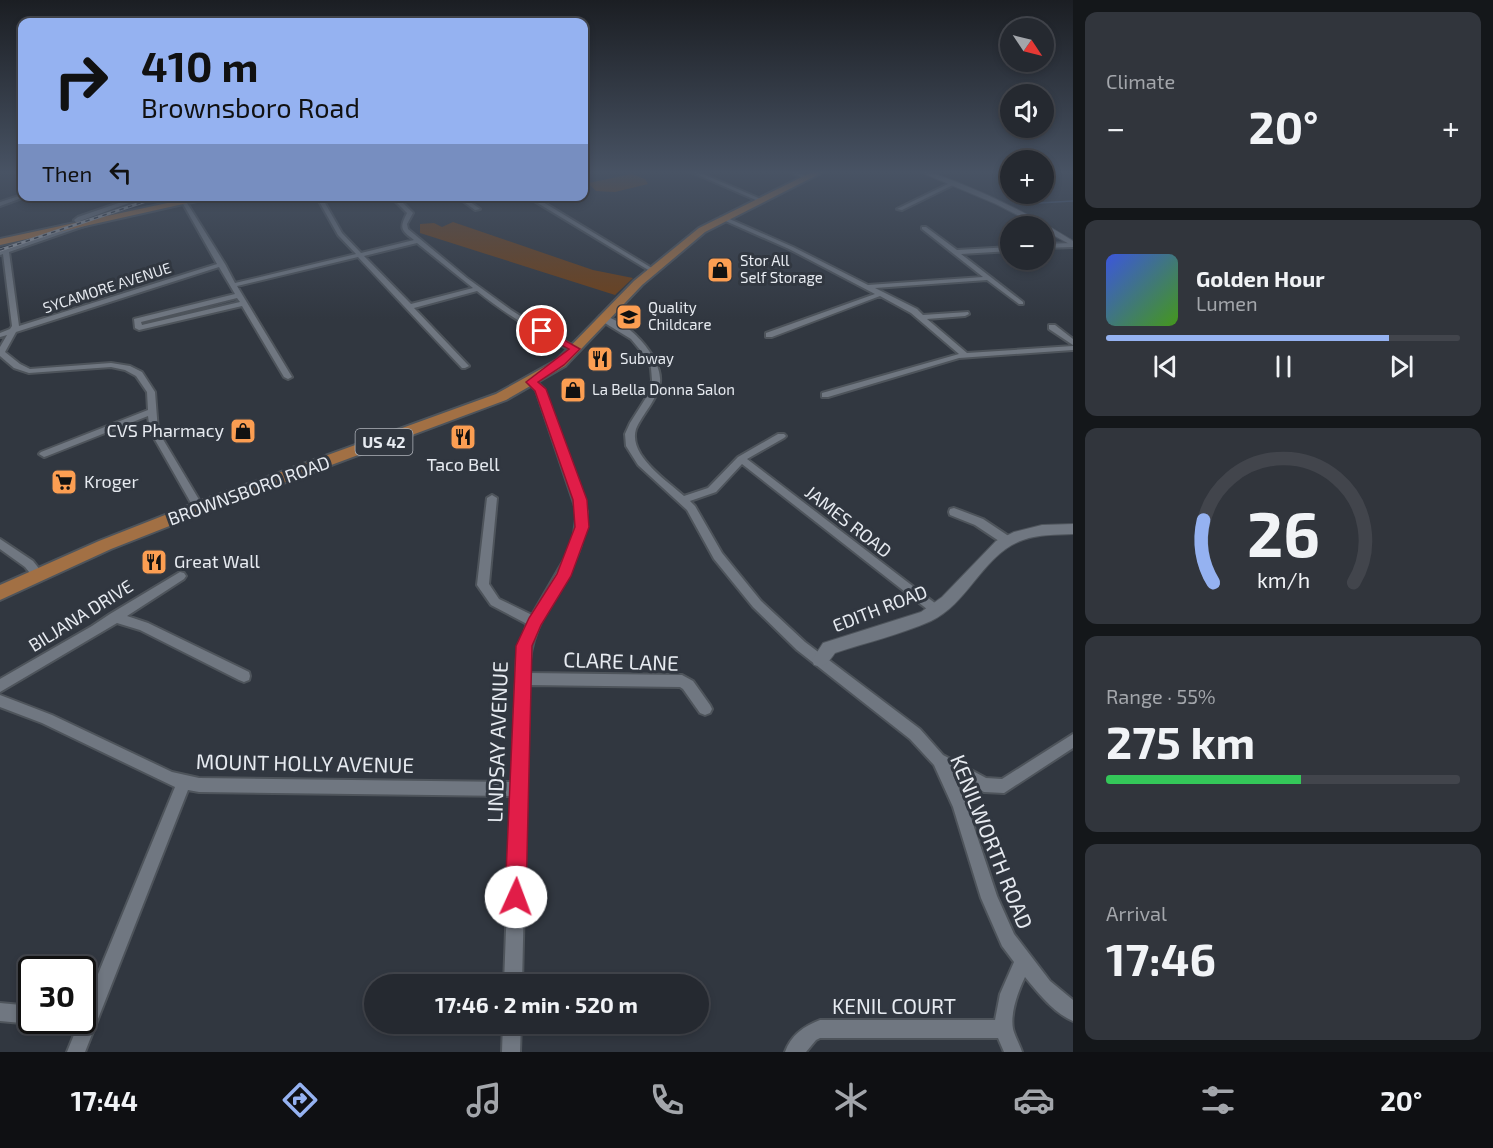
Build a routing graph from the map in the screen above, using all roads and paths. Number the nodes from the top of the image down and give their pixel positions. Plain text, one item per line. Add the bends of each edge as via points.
1 (77, 220) edge
2 (94, 220) joint
3 (195, 220) edge
4 (331, 220) edge
5 (408, 220) edge
6 (568, 220) edge
7 (720, 220) edge
8 (728, 220) edge
9 (1033, 220) edge
10 (78, 223) junction
11 (924, 228) dead end
12 (418, 241) junction
13 (0, 242) edge
14 (1073, 244) edge
15 (1054, 245) edge
16 (1000, 250) edge
17 (957, 252) junction
18 (3, 253) edge
19 (359, 254) junction
20 (222, 264) junction
21 (652, 270) junction
22 (990, 278) junction
23 (234, 285) junction
24 (867, 287) junction
25 (478, 290) junction
26 (880, 294) junction
27 (239, 295) junction
28 (244, 303) junction
29 (1021, 303) dead end
30 (409, 307) junction
31 (965, 314) dead end
32 (923, 317) junction
33 (603, 318) junction
34 (1052, 327) dead end
35 (14, 331) junction
36 (0, 335) edge
37 (769, 335) dead end
38 (1073, 343) edge
39 (1073, 348) edge
40 (575, 349) junction
41 (0, 352) edge
42 (965, 355) junction
43 (465, 366) dead end
44 (288, 377) dead end
45 (532, 382) junction
46 (825, 395) dead end
47 (151, 412) junction
48 (781, 436) dead end
49 (44, 454) dead end
50 (741, 459) junction
51 (492, 498) dead end
52 (683, 500) junction
53 (199, 507) junction
54 (954, 512) dead end
55 (1073, 529) edge
56 (1006, 540) junction
57 (0, 543) edge
58 (38, 575) junction
59 (180, 576) dead end
60 (0, 593) edge
61 (936, 610) junction
62 (114, 617) junction
63 (534, 622) junction
64 (820, 660) junction
65 (244, 676) dead end
66 (522, 679) junction
67 (0, 686) edge
68 (0, 701) edge
69 (705, 709) dead end
70 (1073, 740) edge
71 (939, 760) junction
72 (184, 782) junction
73 (519, 789) junction
74 (1024, 961) junction
75 (513, 974) edge
76 (96, 994) edge
77 (0, 1012) edge
78 (1073, 1012) edge
79 (18, 1014) edge
80 (1004, 1029) junction
81 (81, 1034) edge
82 (512, 1034) edge
83 (76, 1052) edge
84 (511, 1052) edge
85 (794, 1052) edge
86 (1013, 1052) edge

1 - 10 street
2 - 10 main road
2 - 18 street
3 - 20 street
4 - 19 street
5 - 12 street via 404,228
6 - 21 street
7 - 21 main road, BROWNSBORO ROAD / US 42
8 - 24 street
9 - 14 street
10 - 13 main road
11 - 17 street
12 - 19 street
12 - 25 street
14 - 15 street
16 - 17 street
17 - 22 street
18 - 35 street
19 - 23 street
19 - 30 street
20 - 23 street
20 - 35 street, SYCAMORE AVENUE
21 - 33 main road, BROWNSBORO ROAD / US 42
22 - 24 street
22 - 29 street
23 - 27 street
24 - 26 street
25 - 30 street
25 - 40 street
26 - 32 street
26 - 37 street
27 - 28 street
27 - 28 street via 137,321 140,328
28 - 44 street
30 - 43 street
31 - 32 street
32 - 42 street
33 - 40 main road, BROWNSBORO ROAD / US 42
33 - 52 street, KENILWORTH ROAD via 639,342 651,360 655,386 631,430 630,442 643,465
34 - 38 street
35 - 36 street, SYCAMORE AVENUE
35 - 41 street
39 - 42 street
40 - 45 main road, BROWNSBORO ROAD / US 42
41 - 47 street via 17,366 36,372 103,365 131,369 148,384
42 - 46 street
45 - 53 main road, BROWNSBORO ROAD / US 42 via 475,408
45 - 63 street, LINDSAY AVENUE via 540,389 582,512 576,549 564,576
47 - 49 street
47 - 53 street via 160,443
48 - 50 street
50 - 52 street via 711,490
50 - 61 street, JAMES ROAD
51 - 63 street via 483,585 495,602
52 - 64 street, KENILWORTH ROAD via 735,580 790,636
53 - 58 main road, BROWNSBORO ROAD / US 42
54 - 56 street via 979,522
55 - 56 street, EDITH ROAD via 1043,528
56 - 61 street, EDITH ROAD
57 - 58 street
58 - 60 main road, BROWNSBORO ROAD / US 42
59 - 62 street, BILJANA DRIVE
61 - 64 street, EDITH ROAD via 829,648
62 - 65 street via 144,626
62 - 67 street, BILJANA DRIVE
63 - 66 street, LINDSAY AVENUE via 524,646
64 - 71 street, KENILWORTH ROAD via 915,734
66 - 69 street, CLARE LANE via 682,681
66 - 73 street, LINDSAY AVENUE
68 - 72 street, MOUNT HOLLY AVENUE
70 - 71 street via 1004,786 971,780
71 - 74 street, KENILWORTH ROAD via 960,806 996,916
72 - 73 street, MOUNT HOLLY AVENUE via 215,786
72 - 76 street
73 - 75 street, LINDSAY AVENUE
74 - 78 street, KENILWORTH ROAD via 1044,987
74 - 80 street via 1007,998
77 - 79 street
80 - 85 street, KENIL COURT via 820,1029 810,1033
80 - 86 street
81 - 83 street
82 - 84 street

